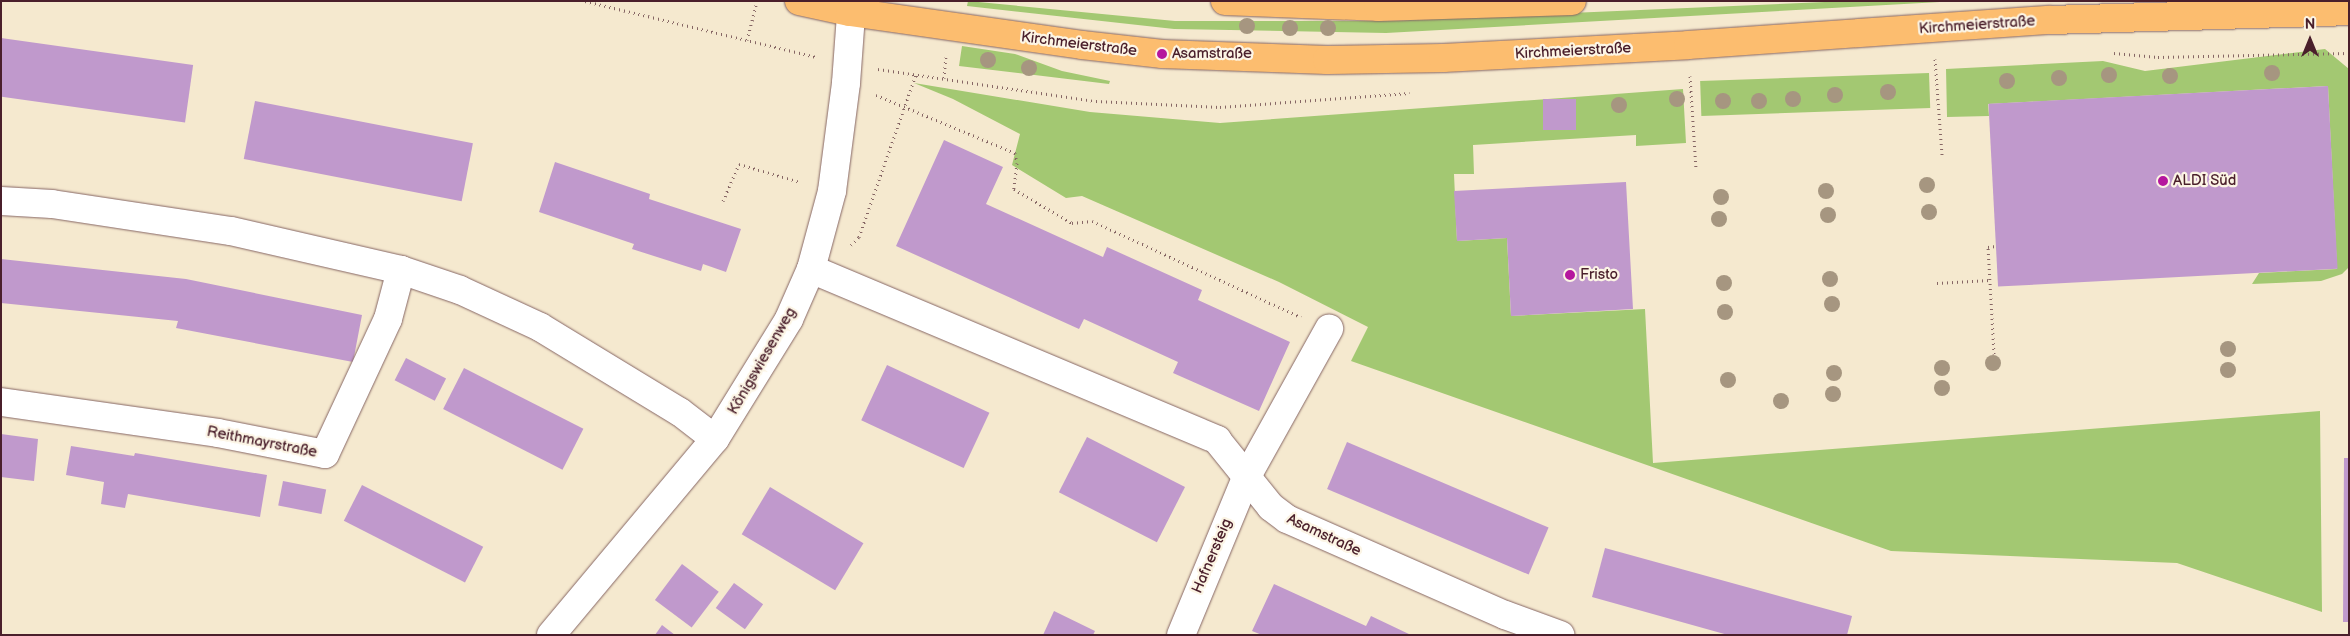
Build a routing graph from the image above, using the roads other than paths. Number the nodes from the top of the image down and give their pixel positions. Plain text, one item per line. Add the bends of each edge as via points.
1 (800, 1) edge
2 (1225, 1) edge
3 (1572, 1) edge
4 (1231, 2) edge
5 (851, 6) edge
6 (2347, 14) edge
7 (1, 201) edge
8 (811, 269) junction
9 (401, 270) junction
10 (1329, 329) road end
11 (1, 402) edge
12 (715, 439) junction
13 (1246, 478) junction
14 (551, 635) edge
15 (1181, 635) edge
16 (1560, 635) edge

1 - 5 main road, Kirchmeierstraße
2 - 4 main road
3 - 4 main road via 1378,7
5 - 6 main road, Kirchmeierstraße via 1142,52 1327,60 1668,46 2050,20
5 - 8 street, Königswiesenweg via 846,83 832,191
7 - 9 street via 52,204 231,231
8 - 12 street, Königswiesenweg via 790,319
8 - 13 street, Asamstraße via 1217,440 1230,452
9 - 11 street, Reithmayrstraße via 388,319 325,454 218,433
9 - 12 street via 460,290 540,327 680,412
10 - 13 street, Hafnersteig
12 - 14 street, Königswiesenweg
13 - 15 street, Hafnersteig
13 - 16 street, Asamstraße via 1271,507 1287,519 1505,615

